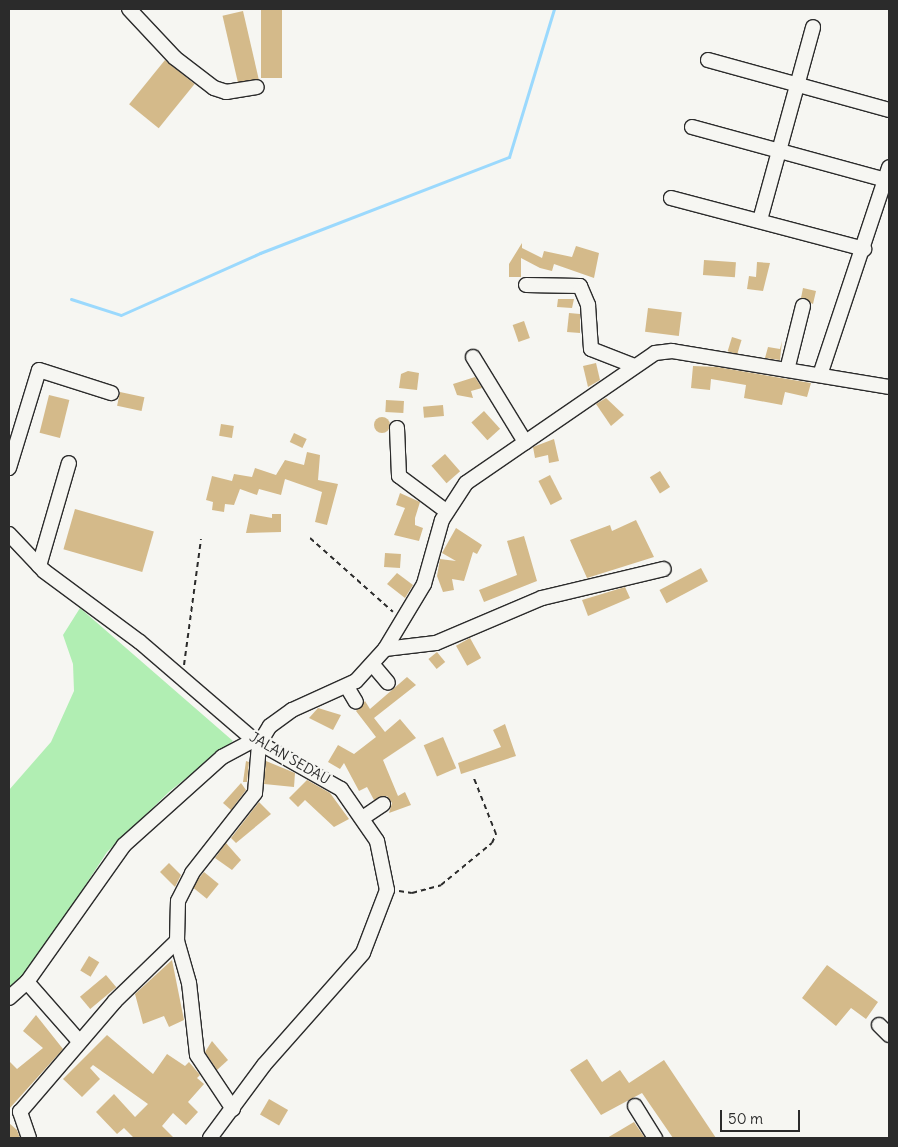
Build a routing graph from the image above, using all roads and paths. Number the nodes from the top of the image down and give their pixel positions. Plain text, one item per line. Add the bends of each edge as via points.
1 (128, 9) edge
2 (813, 27) dead end
3 (708, 60) dead end
4 (798, 84) junction
5 (257, 87) dead end
6 (889, 110) edge
7 (692, 127) dead end
8 (779, 151) junction
9 (888, 174) edge
10 (671, 198) dead end
11 (760, 220) junction
12 (864, 249) junction
13 (526, 285) dead end
14 (803, 306) dead end
15 (473, 357) dead end
16 (632, 365) junction
17 (787, 370) junction
18 (820, 376) junction
19 (889, 387) edge
20 (111, 394) dead end
21 (397, 428) dead end
22 (524, 442) junction
23 (69, 463) dead end
24 (9, 468) edge
25 (446, 510) junction
26 (9, 534) edge
27 (201, 538) dead end
28 (310, 538) dead end
29 (39, 566) junction
30 (664, 569) dead end
31 (401, 621) junction
32 (385, 650) junction
33 (373, 665) junction
34 (182, 677) junction
35 (388, 683) dead end
36 (347, 686) junction
37 (356, 702) dead end
38 (257, 742) junction
39 (473, 776) dead end
40 (383, 804) dead end
41 (364, 817) junction
42 (387, 890) junction
43 (177, 941) junction
44 (27, 982) junction
45 (9, 998) edge
46 (879, 1025) dead end
47 (889, 1035) edge
48 (79, 1041) junction
49 (635, 1106) dead end
50 (232, 1108) junction
51 (29, 1138) edge
52 (210, 1138) edge
53 (655, 1138) edge

1 - 5 street via 175,58 214,88 226,92
2 - 4 street
3 - 4 street
4 - 6 street
4 - 8 street
7 - 8 street
8 - 9 street
8 - 11 street
9 - 12 street
10 - 11 street
11 - 12 street
12 - 18 street
13 - 16 street via 580,286 588,305 591,349
14 - 17 street
15 - 22 street
16 - 17 street via 647,356 672,351
16 - 22 street via 590,401
17 - 18 street
18 - 19 street
20 - 24 street via 38,370
21 - 25 street via 398,476
22 - 25 street via 484,467
23 - 29 street
25 - 31 street via 424,584
26 - 29 street, JALAN SEDAU
27 - 34 path
28 - 31 path
29 - 34 street, JALAN SEDAU
30 - 32 street via 542,598 436,643
31 - 32 street
32 - 33 street
33 - 35 street
33 - 36 street
34 - 38 street, JALAN SEDAU
36 - 37 street
36 - 38 street via 277,720
38 - 41 street, JALAN SEDAU via 330,781
38 - 43 street via 255,793 187,880 175,910
38 - 44 street via 215,763 124,845
39 - 42 path via 496,834 492,844 441,885 412,894
40 - 41 street
41 - 42 street, JALAN SEDAU via 382,857
42 - 50 street, JALAN SEDAU via 375,929 353,966 306,1015
43 - 48 street
43 - 50 street via 189,983 197,1055
44 - 45 street
44 - 48 street
46 - 47 street
48 - 51 street via 20,1112
49 - 53 street
50 - 52 street, JALAN SEDAU

